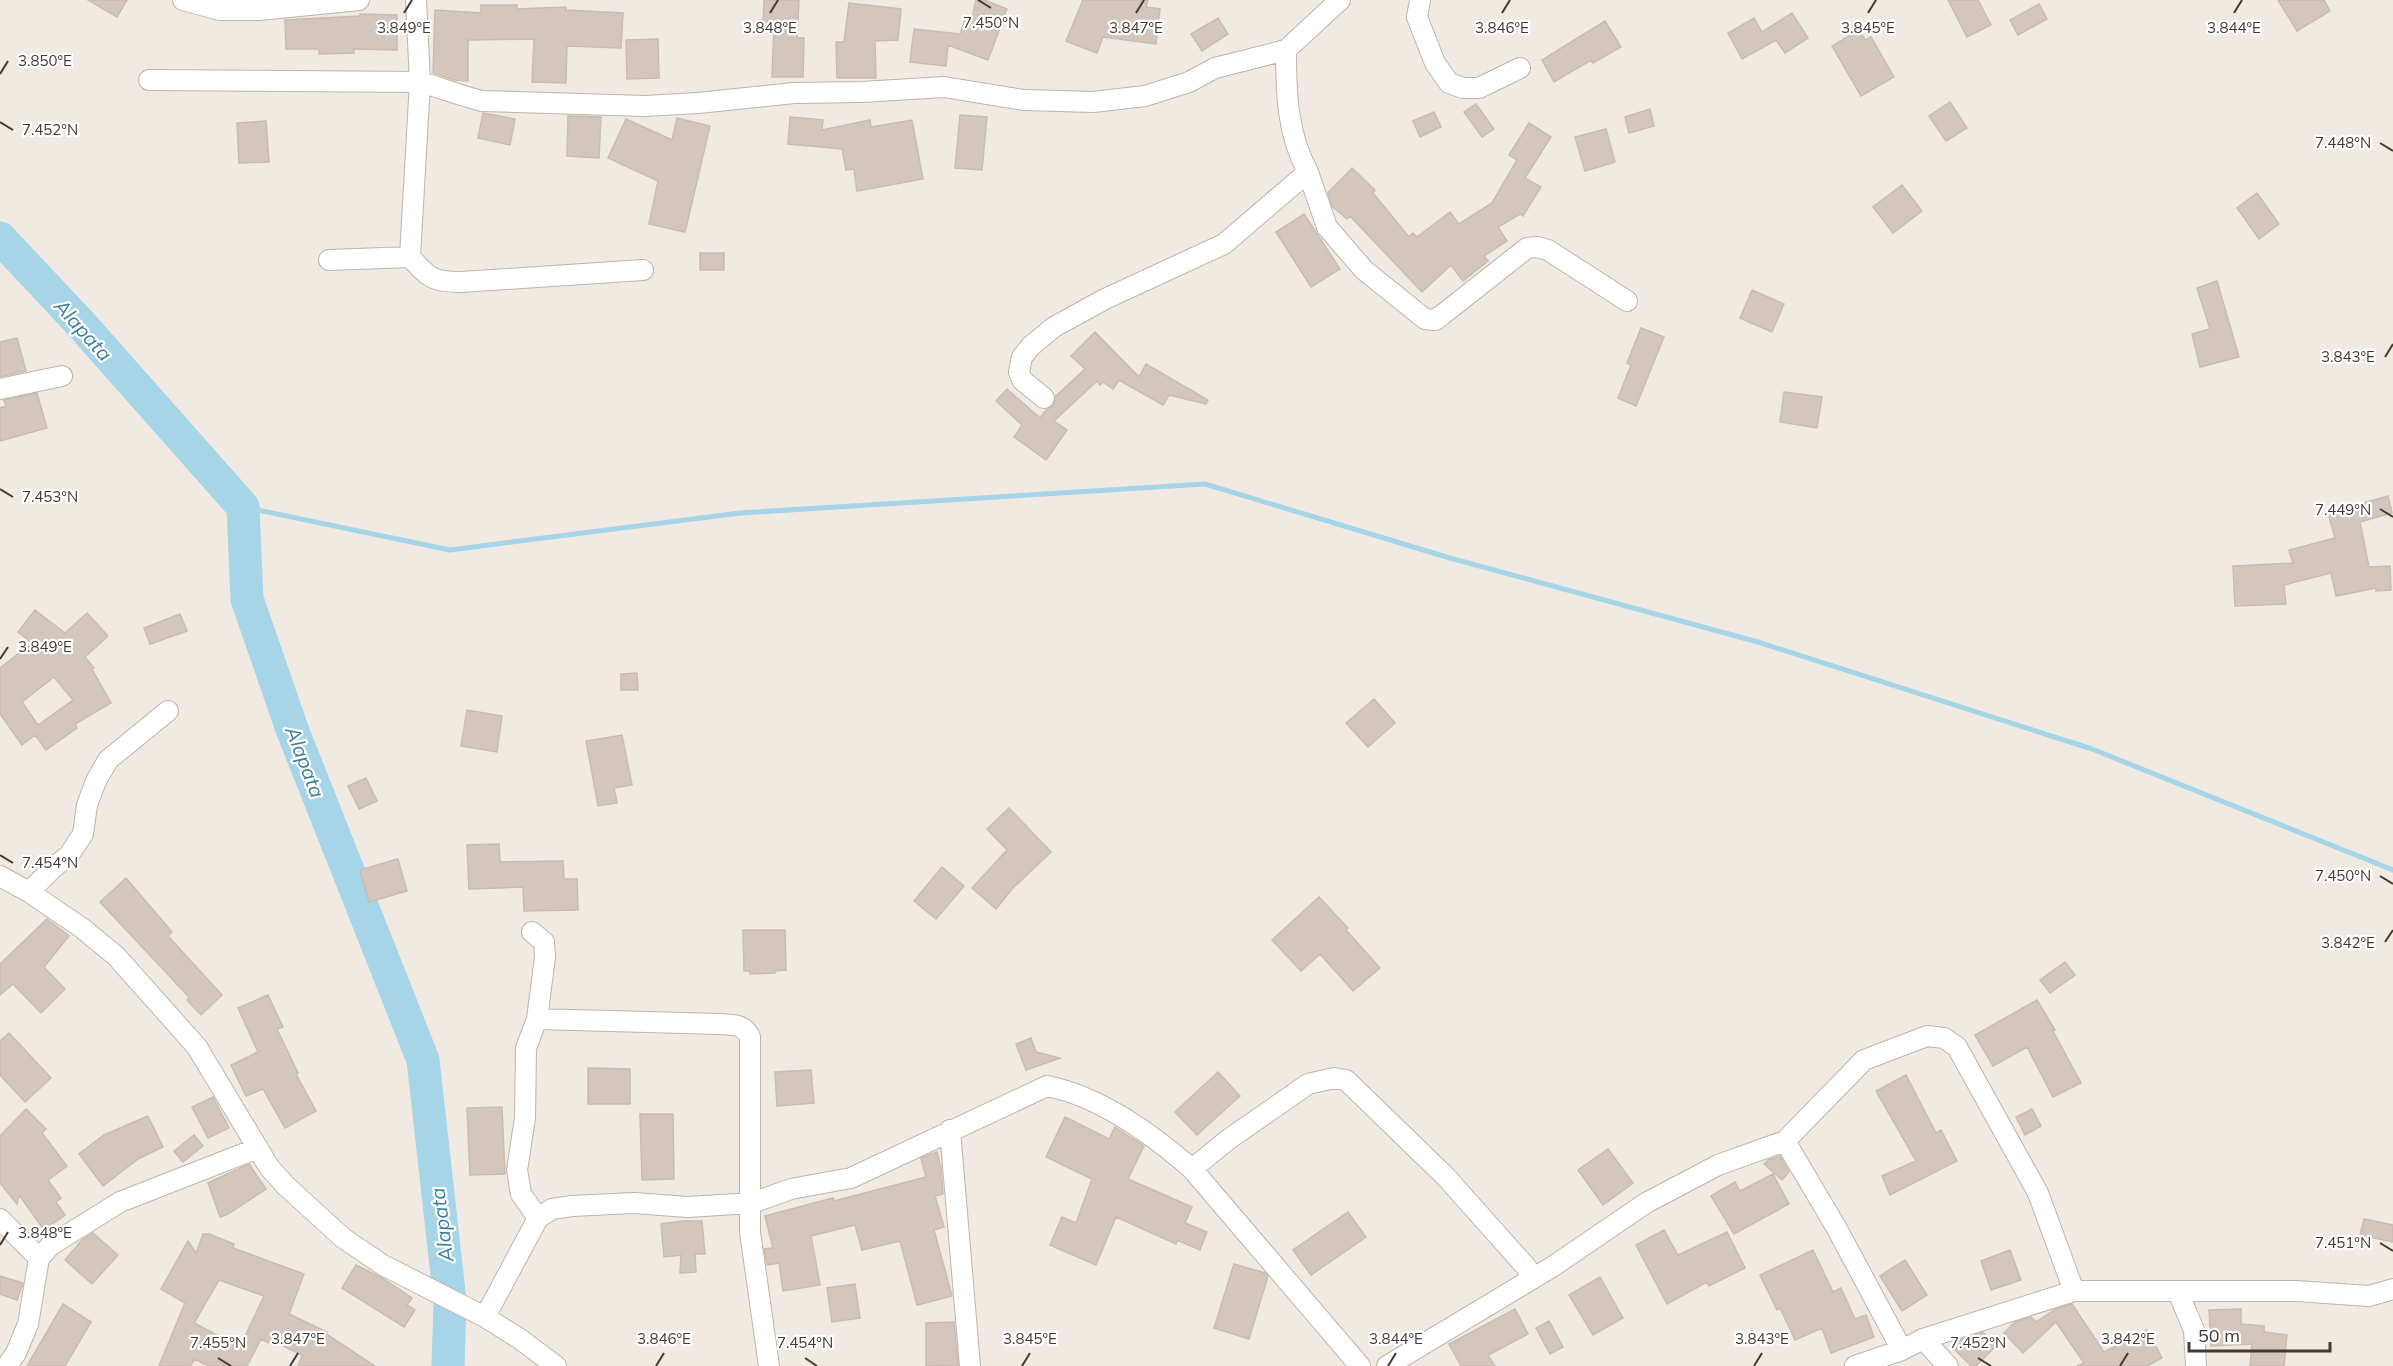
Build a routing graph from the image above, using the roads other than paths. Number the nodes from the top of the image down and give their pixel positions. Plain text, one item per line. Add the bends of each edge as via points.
1 (183, 0) edge
2 (359, 0) edge
3 (416, 0) edge
4 (1340, 0) edge
5 (1420, 0) edge
6 (260, 5) edge
7 (1286, 50) junction
8 (1520, 68) dead end
9 (149, 80) dead end
10 (420, 82) junction
11 (1308, 172) junction
12 (410, 257) junction
13 (328, 260) dead end
14 (642, 270) dead end
15 (1627, 301) dead end
16 (62, 376) dead end
17 (0, 389) edge
18 (1044, 398) dead end
19 (168, 711) dead end
20 (0, 876) edge
21 (29, 892) junction
22 (532, 932) dead end
23 (537, 1019) junction
24 (950, 1130) junction
25 (1785, 1141) junction
26 (258, 1148) junction
27 (1192, 1169) junction
28 (752, 1203) junction
29 (538, 1218) junction
30 (0, 1219) edge
31 (39, 1258) junction
32 (1532, 1279) junction
33 (2393, 1288) edge
34 (2074, 1291) junction
35 (2178, 1292) junction
36 (485, 1317) junction
37 (1923, 1340) junction
38 (1902, 1350) junction
39 (1390, 1365) edge
40 (7, 1366) edge
41 (556, 1366) edge
42 (769, 1366) edge
43 (970, 1366) edge
44 (1360, 1366) edge
45 (1854, 1366) edge
46 (1948, 1366) edge
47 (2196, 1366) edge

1 - 6 street via 220,10
2 - 6 street
3 - 10 street
4 - 7 street
5 - 8 street via 1417,17 1435,63 1449,83 1479,88
7 - 10 street via 1215,68 1189,82 1145,96 1093,102 1024,100 944,87 794,93 645,106 482,101
7 - 11 street via 1286,98 1298,154
9 - 10 street
10 - 12 street
11 - 15 street via 1327,228 1364,270 1425,319 1435,320 1527,248 1537,247 1548,250
11 - 18 street via 1224,244 1106,299 1054,327 1030,346 1022,357 1019,372
12 - 13 street
12 - 14 street via 425,274 440,282
16 - 17 street
19 - 21 street via 108,760 87,805 83,834 69,855
20 - 21 street
21 - 26 street via 116,956 149,991 196,1047
22 - 23 street via 544,942 545,957
23 - 28 street via 720,1024 747,1030
23 - 29 street via 526,1048 525,1118 517,1170 521,1194
24 - 27 street via 1047,1086 1068,1090 1135,1125
24 - 28 street via 851,1178 791,1189
24 - 43 street
25 - 32 street via 1718,1165 1646,1203
25 - 34 street via 1864,1060 1927,1036 1944,1038 1957,1047 2038,1193
25 - 38 street
26 - 31 street via 120,1202 51,1245
26 - 36 street via 285,1185 343,1238 383,1265
27 - 32 street via 1308,1084 1334,1078 1346,1080 1446,1177 1527,1268
27 - 44 street
28 - 29 street via 572,1206 552,1209
28 - 42 street via 750,1232
29 - 36 street
30 - 31 street
31 - 40 street via 27,1324
32 - 39 street
33 - 35 street via 2369,1296 2296,1291
34 - 35 street
34 - 37 street
35 - 47 street via 2194,1330
36 - 41 street
37 - 38 street
37 - 46 street
38 - 45 street

